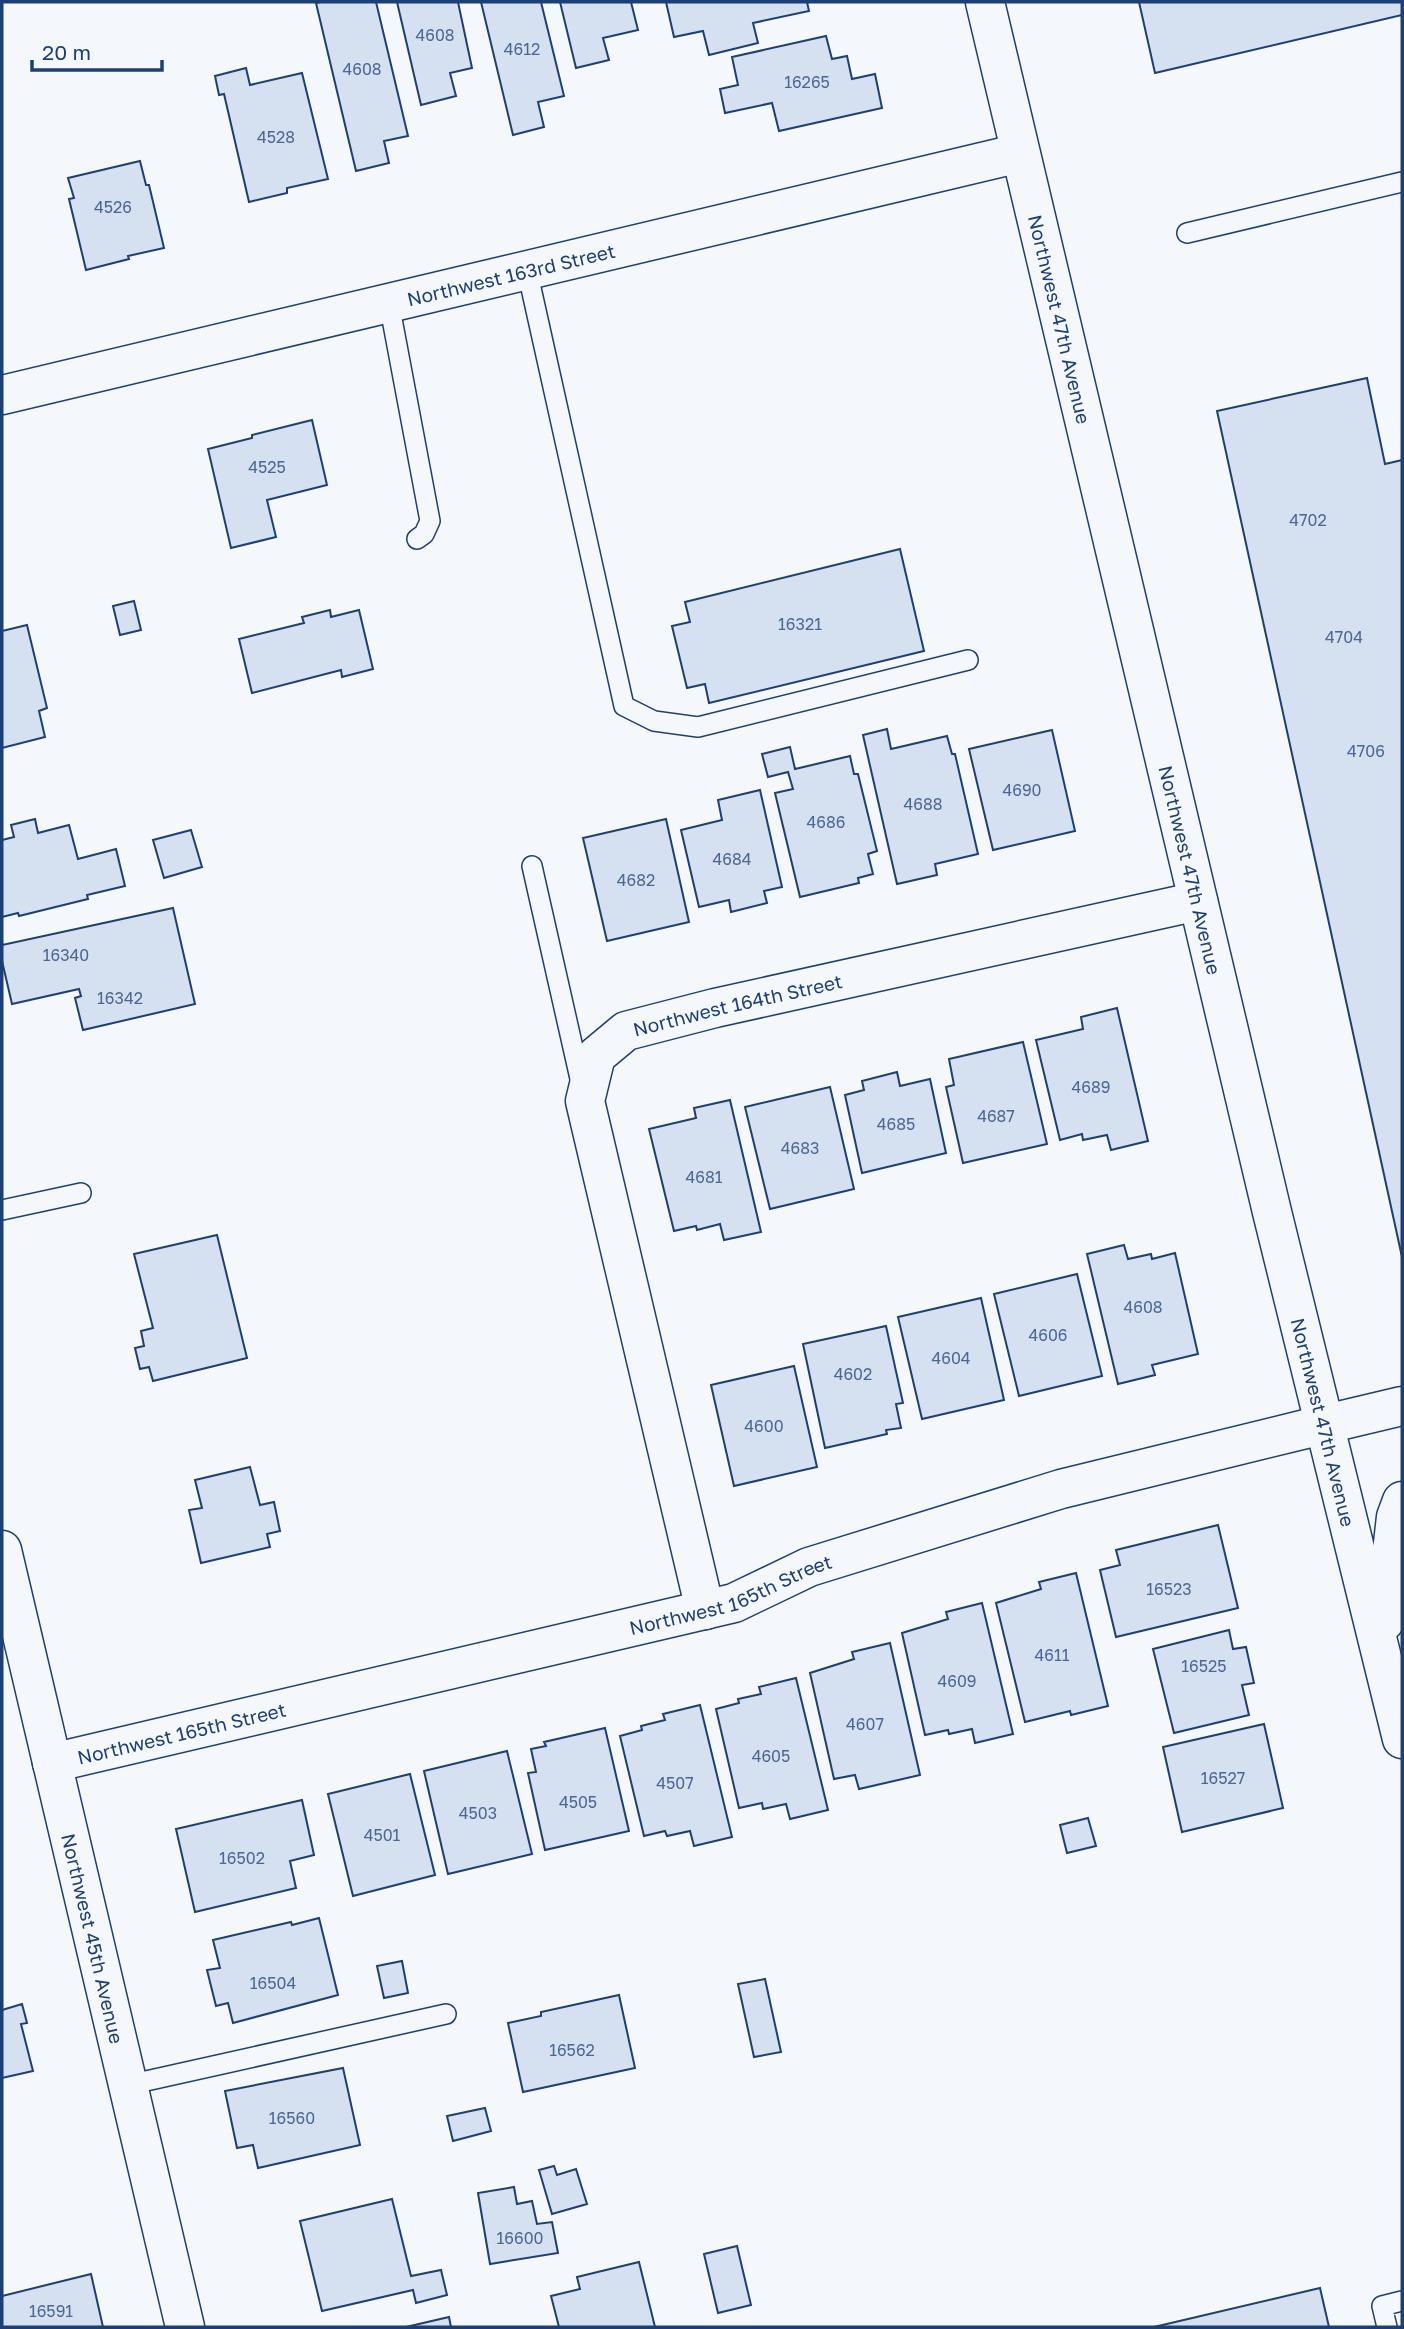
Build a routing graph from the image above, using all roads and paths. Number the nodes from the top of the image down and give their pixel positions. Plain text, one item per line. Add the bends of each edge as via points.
1 (985, 2) edge
2 (1020, 153) junction
3 (1402, 182) edge
4 (1187, 233) dead end
5 (527, 270) junction
6 (389, 303) junction
7 (2, 395) edge
8 (418, 539) dead end
9 (968, 660) dead end
10 (532, 866) dead end
11 (1198, 901) junction
12 (585, 1101) junction
13 (81, 1193) dead end
14 (2, 1209) edge
15 (1402, 1406) edge
16 (1326, 1424) junction
17 (1402, 1501) edge
18 (2, 1550) edge
19 (705, 1610) junction
20 (1380, 1648) junction
21 (1402, 1739) edge
22 (52, 1763) junction
23 (446, 2014) dead end
24 (128, 2085) junction
25 (1402, 2301) edge
26 (185, 2327) edge
27 (1387, 2327) edge

1 - 2 street, Northwest 47th Avenue
2 - 5 street, Northwest 163rd Street
2 - 11 street, Northwest 47th Avenue
3 - 4 lane
5 - 6 street, Northwest 163rd Street
5 - 9 lane via 624,706 654,721 698,727
6 - 7 street, Northwest 163rd Street
6 - 8 lane via 430,521
10 - 12 lane
11 - 12 street, Northwest 164th Street via 626,1031 596,1056
11 - 16 street, Northwest 47th Avenue
12 - 19 street, Northwest 164th Street
13 - 14 lane
15 - 16 street, Northwest 165th Street
16 - 19 street, Northwest 165th Street via 1061,1489 809,1567 734,1603
16 - 20 street, Northwest 47th Avenue
17 - 20 street via 1396,1517
18 - 22 street, Northwest 45th Avenue
19 - 22 street, Northwest 165th Street
20 - 21 street, Northwest 47th Avenue
22 - 24 street, Northwest 45th Avenue
23 - 24 lane
24 - 26 street, Northwest 45th Avenue
25 - 27 lane via 1382,2306

